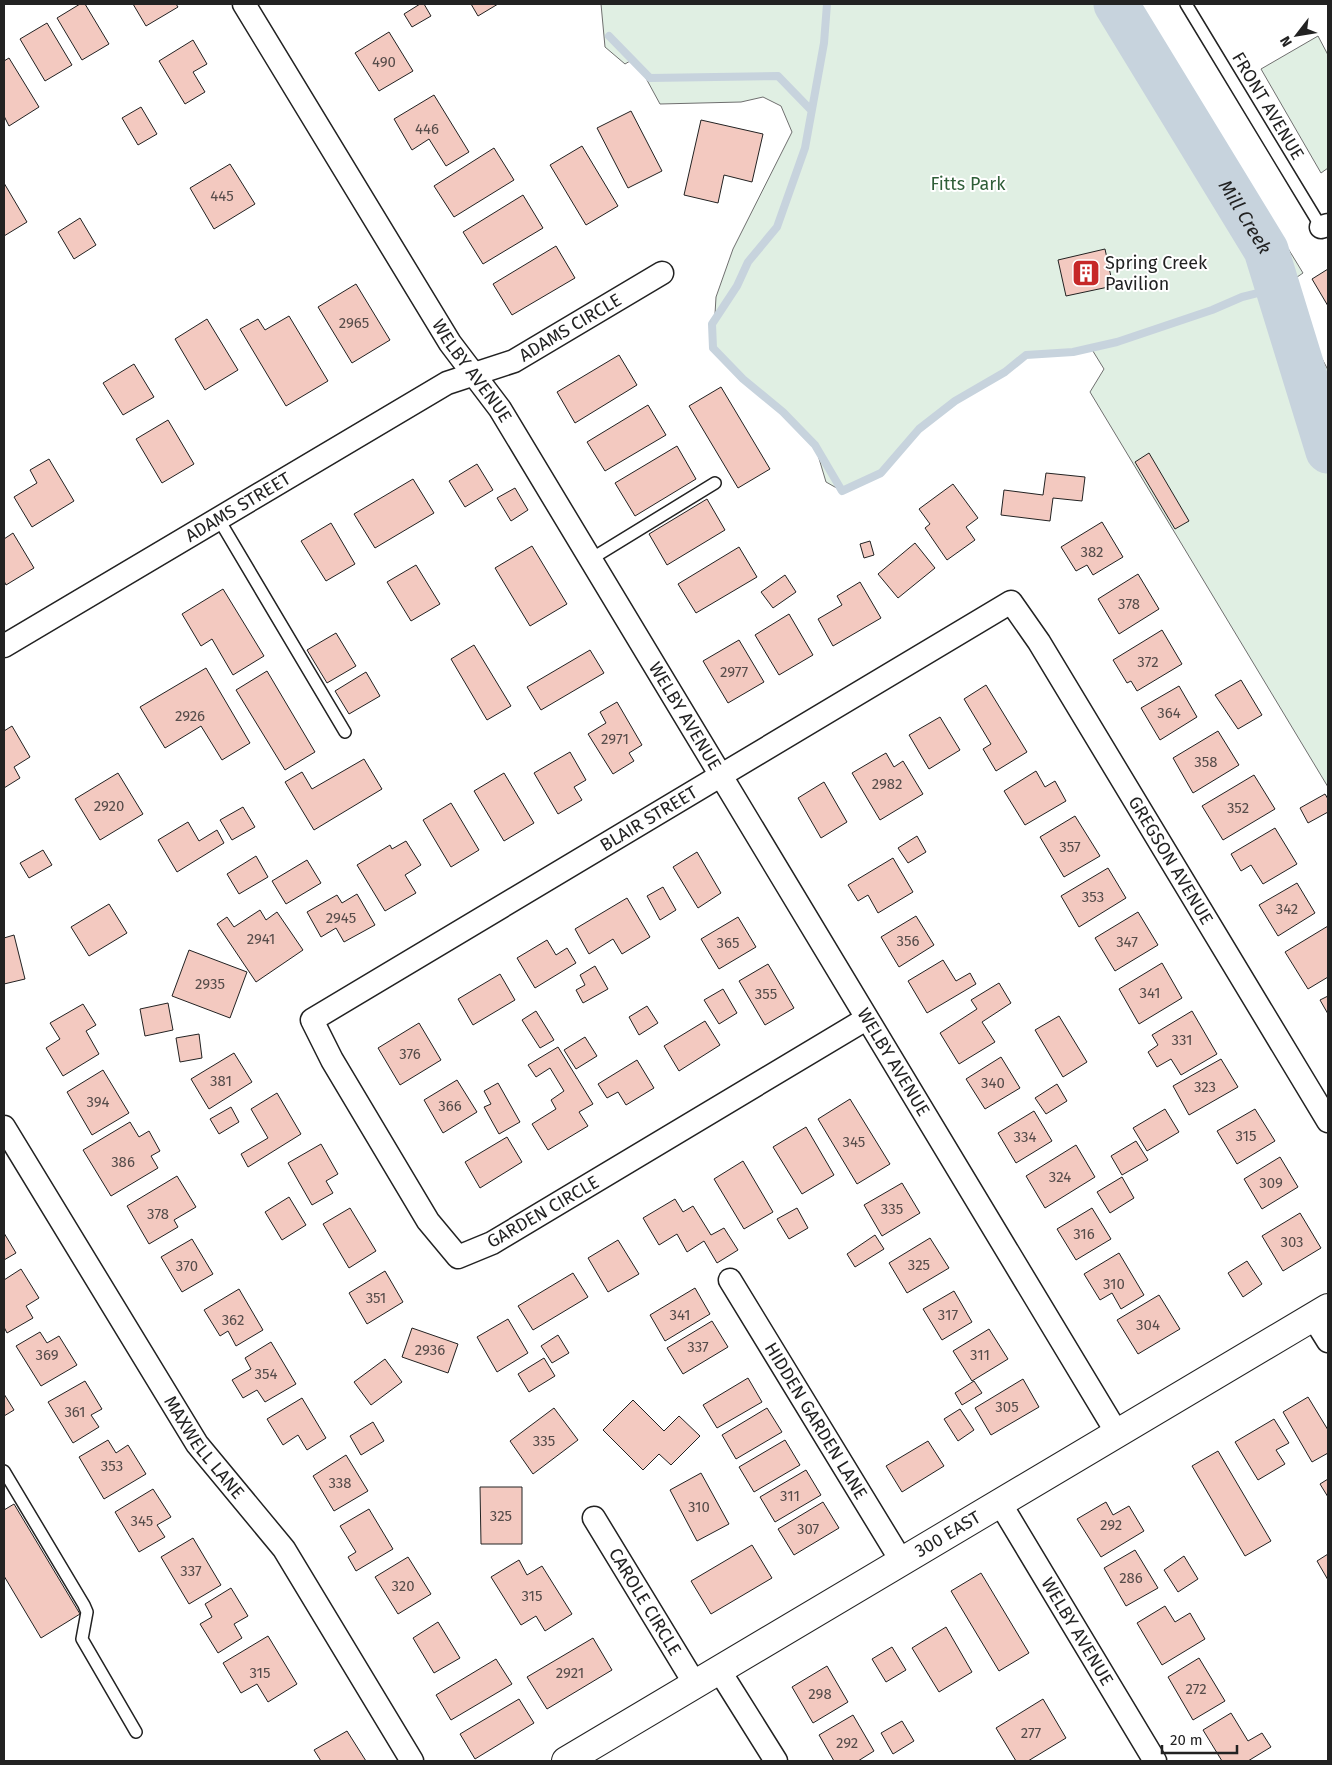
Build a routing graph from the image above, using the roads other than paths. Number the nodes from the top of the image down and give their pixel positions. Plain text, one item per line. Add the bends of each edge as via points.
1 (244, 4) edge
2 (1186, 4) edge
3 (1325, 226) edge
4 (662, 273) dead end
5 (475, 375) junction
6 (715, 483) dead end
7 (218, 518) junction
8 (591, 559) junction
9 (1011, 602) joint
10 (4, 646) edge
11 (345, 732) dead end
12 (721, 775) junction
13 (866, 1019) junction
14 (312, 1020) joint
15 (1328, 1121) edge
16 (4, 1127) edge
17 (730, 1280) dead end
18 (1321, 1312) edge
19 (1328, 1342) edge
20 (1117, 1434) junction
21 (4, 1471) edge
22 (1000, 1503) junction
23 (594, 1518) dead end
24 (902, 1562) junction
25 (719, 1670) junction
26 (695, 1684) junction
27 (136, 1732) dead end
28 (412, 1761) edge
29 (566, 1761) edge
30 (776, 1761) edge
31 (1154, 1761) edge

1 - 5 street, WELBY AVENUE via 450,343
2 - 3 lane, FRONT AVENUE
4 - 5 street, ADAMS CIRCLE via 514,361
5 - 7 street, ADAMS STREET via 447,383
5 - 8 street, WELBY AVENUE via 500,409
6 - 8 lane
7 - 10 street, ADAMS STREET
7 - 11 lane
8 - 12 street, WELBY AVENUE
9 - 12 street, BLAIR STREET
9 - 15 street, GREGSON AVENUE via 1039,642
12 - 13 street, WELBY AVENUE
12 - 14 street, BLAIR STREET
13 - 14 street, GARDEN CIRCLE via 492,1243 458,1258 428,1221 332,1060
13 - 20 street, WELBY AVENUE
16 - 28 street, MAXWELL LANE via 197,1444 284,1549
17 - 24 street, HIDDEN GARDEN LANE
18 - 19 street
18 - 20 street, 300 EAST
20 - 22 street, 300 EAST
21 - 27 lane via 84,1605 87,1612 82,1638
22 - 24 street, 300 EAST
22 - 31 street, WELBY AVENUE
23 - 26 street, CAROLE CIRCLE
24 - 25 street, 300 EAST
25 - 26 street, 300 EAST
25 - 30 street
26 - 29 street, 300 EAST

